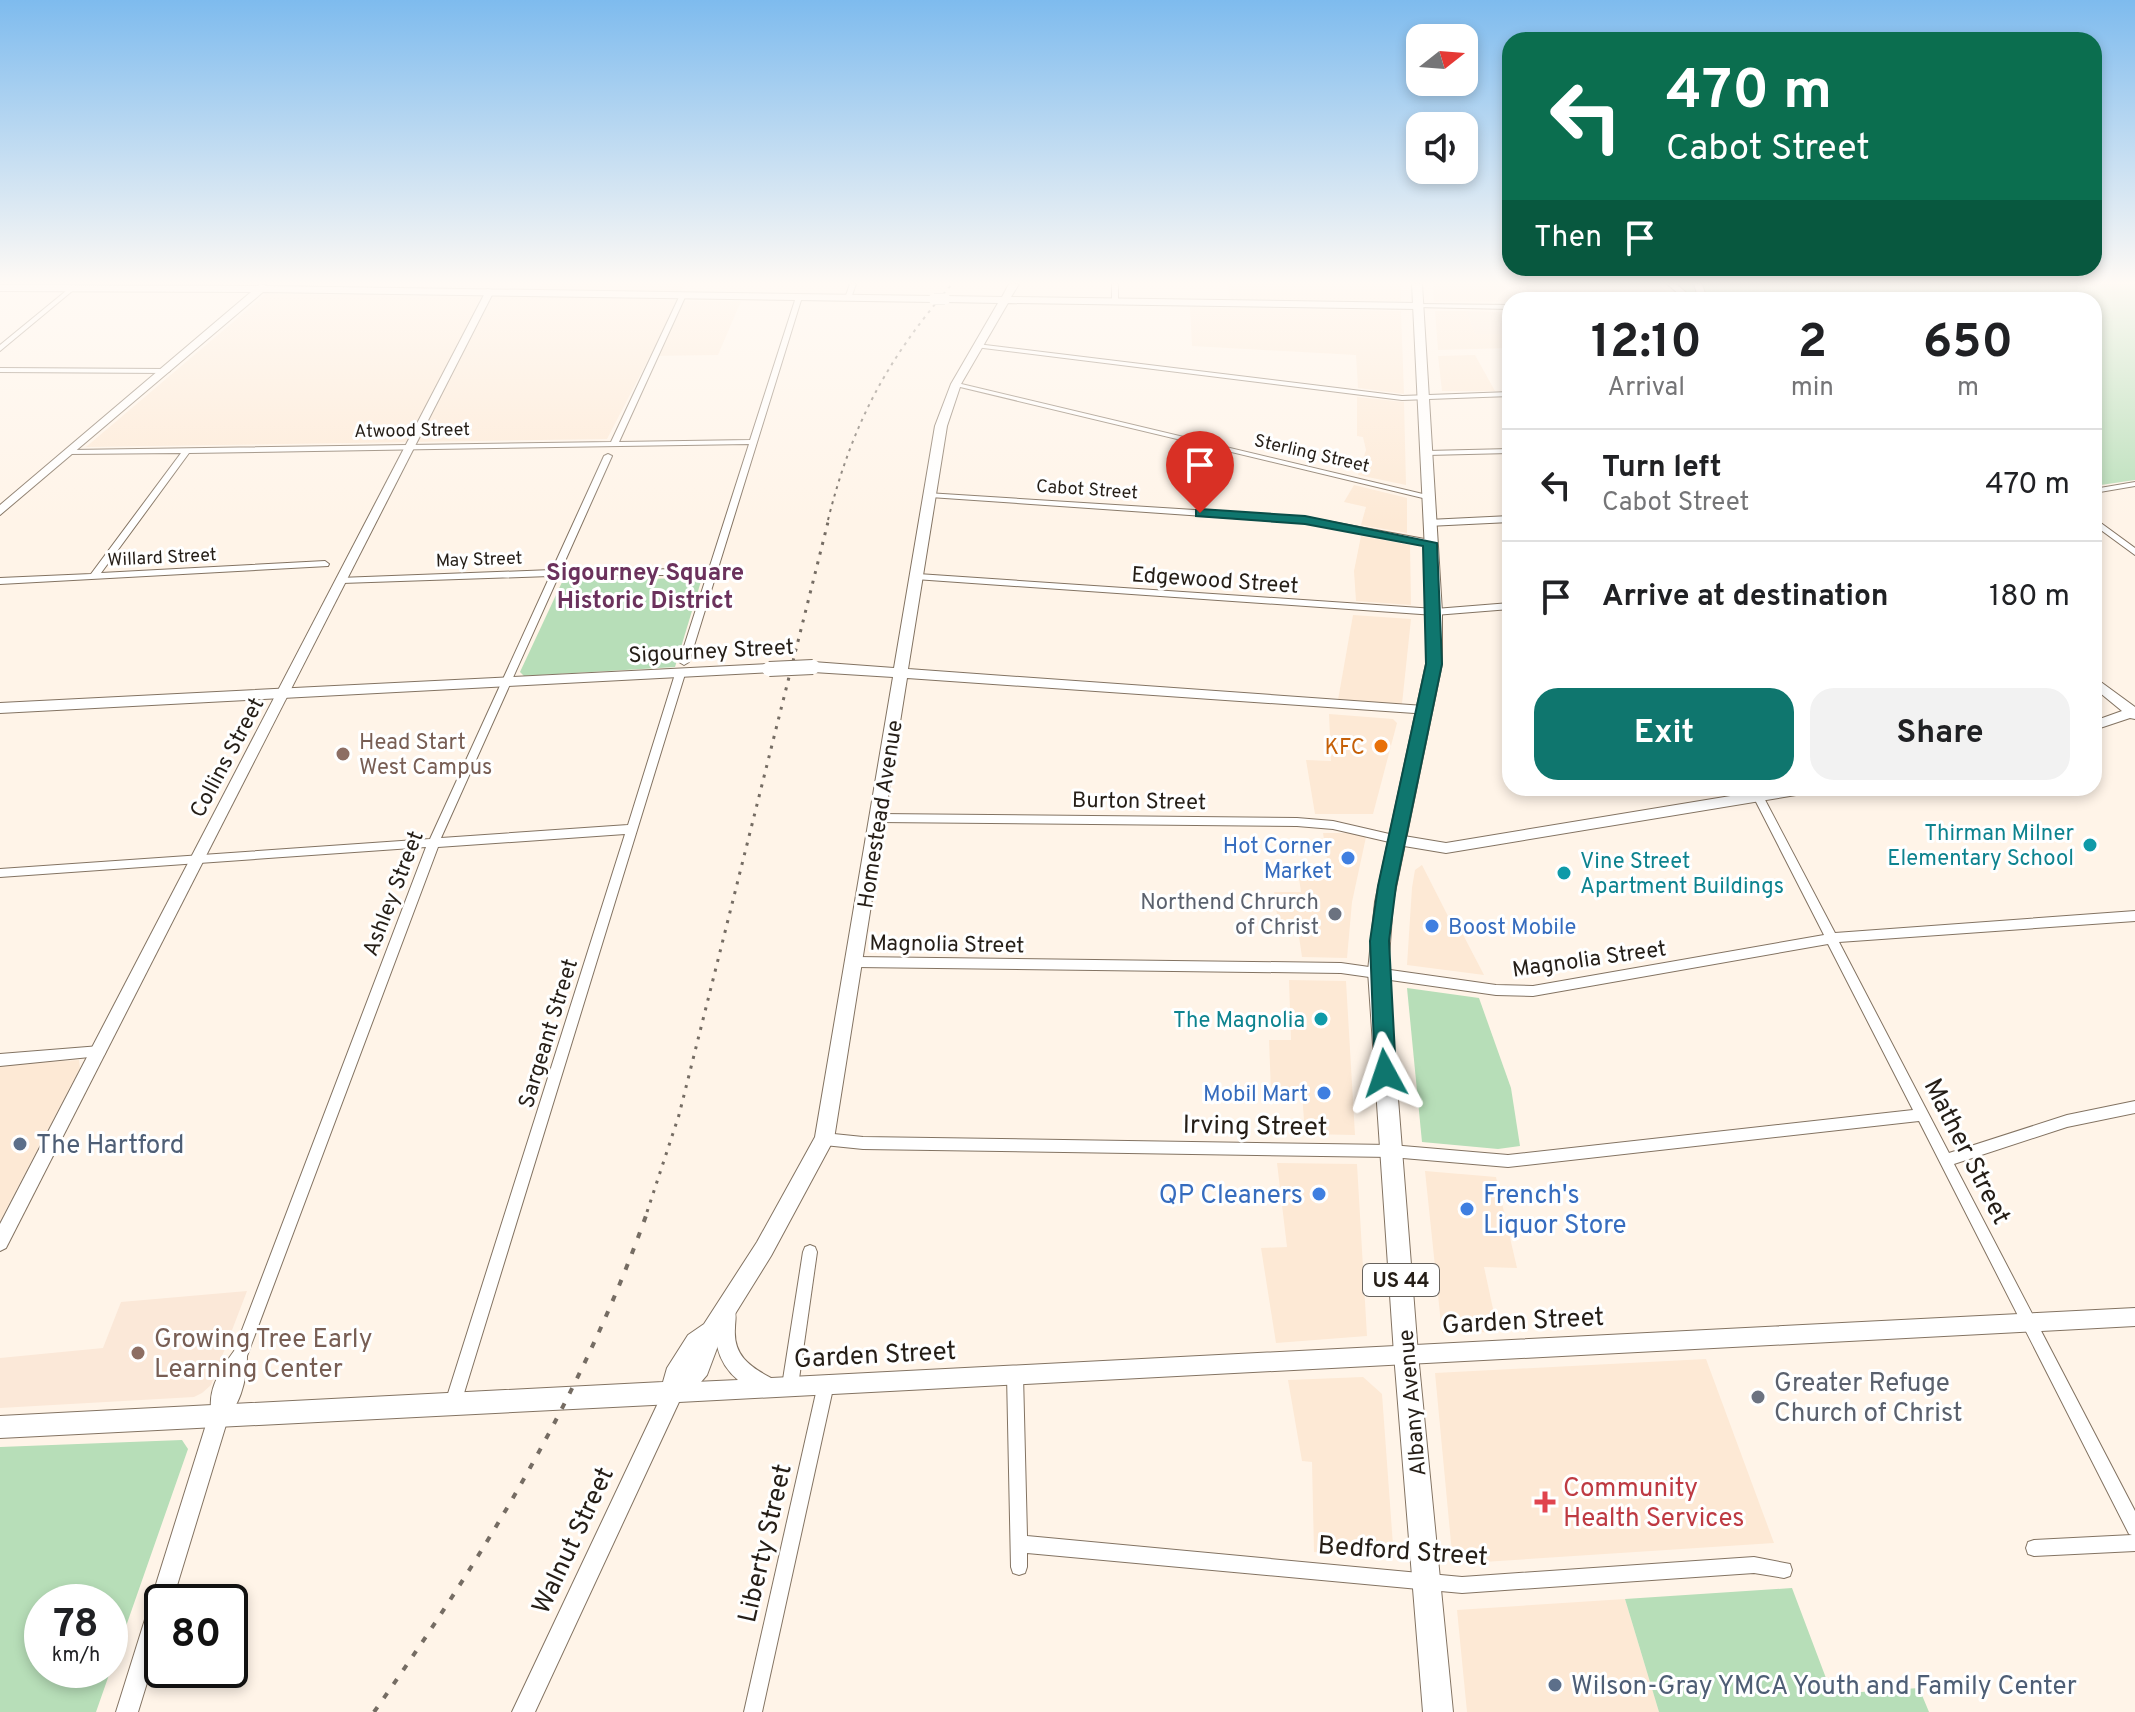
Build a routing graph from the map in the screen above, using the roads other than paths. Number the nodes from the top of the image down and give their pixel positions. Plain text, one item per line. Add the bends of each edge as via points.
1 (174, 364) edge
2 (453, 364) edge
3 (651, 364) edge
4 (778, 364) edge
5 (967, 364) edge
6 (1133, 364) edge
7 (1421, 364) edge
8 (0, 370) edge
9 (166, 371) junction
10 (956, 384) junction
11 (1502, 394) edge
12 (1423, 397) junction
13 (753, 442) junction
14 (614, 444) junction
15 (411, 446) junction
16 (187, 450) junction
17 (1502, 451) edge
18 (71, 452) junction
19 (1427, 453) junction
20 (608, 456) dead end
21 (2135, 484) edge
22 (2102, 490) edge
23 (930, 495) junction
24 (1427, 497) junction
25 (0, 511) edge
26 (1502, 519) edge
27 (1428, 523) junction
28 (2102, 527) edge
29 (1430, 543) junction
30 (2135, 552) edge
31 (325, 564) dead end
32 (713, 572) junction
33 (556, 573) junction
34 (94, 576) junction
35 (918, 577) junction
36 (342, 580) junction
37 (0, 581) edge
38 (1502, 607) edge
39 (1435, 612) junction
40 (682, 668) junction
41 (902, 673) junction
42 (507, 682) junction
43 (2102, 687) edge
44 (284, 694) junction
45 (0, 708) edge
46 (1424, 711) junction
47 (2134, 713) edge
48 (2102, 723) edge
49 (1758, 796) joint
50 (879, 818) junction
51 (632, 829) junction
52 (1398, 840) junction
53 (434, 842) junction
54 (198, 859) junction
55 (0, 873) edge
56 (2135, 916) edge
57 (1833, 938) junction
58 (856, 962) junction
59 (1378, 971) junction
60 (100, 1051) junction
61 (0, 1060) edge
62 (2135, 1107) edge
63 (1923, 1115) junction
64 (824, 1139) junction
65 (1391, 1151) junction
66 (1946, 1160) junction
67 (0, 1242) edge
68 (810, 1252) dead end
69 (728, 1305) junction
70 (2135, 1317) edge
71 (2029, 1324) junction
72 (1406, 1354) junction
73 (1015, 1375) junction
74 (826, 1384) junction
75 (790, 1386) junction
76 (769, 1388) junction
77 (673, 1393) junction
78 (453, 1403) junction
79 (219, 1415) junction
80 (0, 1427) edge
81 (2135, 1528) edge
82 (2135, 1543) edge
83 (1019, 1544) junction
84 (2034, 1548) dead end
85 (1019, 1567) dead end
86 (1784, 1570) dead end
87 (1427, 1582) junction
88 (127, 1712) edge
89 (523, 1712) edge
90 (753, 1712) edge
91 (1438, 1712) edge

1 - 9 main road
2 - 15 street, Collins Street
3 - 14 street
4 - 13 street, Sargeant Street
5 - 10 main road, Homestead Avenue
6 - 12 street
7 - 12 highway, Albany Avenue / US 44
8 - 9 street
9 - 18 main road
10 - 23 main road, Homestead Avenue via 946,404
10 - 24 street, Sterling Street
11 - 12 street
12 - 19 highway, Albany Avenue / US 44
13 - 14 street, Atwood Street
13 - 32 street, Sargeant Street
14 - 15 street, Atwood Street
15 - 16 street, Atwood Street
15 - 36 street, Collins Street
16 - 18 street, Atwood Street
16 - 34 street
17 - 19 street
18 - 25 main road
19 - 24 highway, Albany Avenue / US 44
20 - 33 street, Ashley Street
21 - 22 street
23 - 29 street, Cabot Street via 1293,519
23 - 35 main road, Homestead Avenue
24 - 27 highway, Albany Avenue / US 44
26 - 27 street
27 - 29 highway, Albany Avenue / US 44
28 - 30 street
29 - 39 highway, Albany Avenue / US 44
31 - 34 street, Willard Street
32 - 33 street, May Street
32 - 40 street, Sargeant Street
33 - 36 street, May Street
33 - 42 street, Ashley Street
34 - 37 street, Willard Street
35 - 39 street, Edgewood Street
35 - 41 main road, Homestead Avenue
36 - 44 street, Collins Street
38 - 39 street, Edgewood Street
39 - 46 highway, Albany Avenue / US 44 via 1434,664
40 - 41 main road, Sigourney Street, bridge
40 - 42 main road, Sigourney Street
40 - 51 street, Sargeant Street
41 - 46 main road, Sigourney Street
41 - 50 main road, Homestead Avenue
42 - 44 main road, Sigourney Street
42 - 53 street, Ashley Street
43 - 47 street
44 - 45 main road, Sigourney Street
44 - 54 street, Collins Street
46 - 52 highway, Albany Avenue / US 44
47 - 48 street
49 - 52 street via 1446,848
49 - 57 street, Mather Street
50 - 52 street, Burton Street via 1297,822
50 - 58 main road, Homestead Avenue
51 - 53 street
51 - 78 street, Sargeant Street
52 - 59 highway, Albany Avenue / US 44 via 1384,902
53 - 54 street
53 - 79 street, Ashley Street via 240,1356 241,1371 231,1399
54 - 55 street
54 - 60 street, Collins Street
56 - 57 street, Magnolia Street
57 - 59 street, Magnolia Street via 1533,991
57 - 63 street, Mather Street
58 - 59 street, Magnolia Street
58 - 64 main road, Homestead Avenue
59 - 65 highway, Albany Avenue / US 44
60 - 61 street
60 - 67 street, Collins Street
62 - 66 street via 2067,1121
63 - 65 street, Irving Street via 1508,1161
63 - 66 street, Mather Street
64 - 65 street, Irving Street
64 - 69 main road, Homestead Avenue
65 - 72 highway, Albany Avenue / US 44
66 - 71 street, Mather Street
68 - 75 street
69 - 76 street, Garden Street via 724,1334 731,1361
69 - 77 main road, Homestead Avenue via 689,1384
70 - 71 street, Garden Street
71 - 72 street, Garden Street
71 - 81 street, Mather Street
72 - 73 street, Garden Street
72 - 87 highway, Albany Avenue / US 44
73 - 74 street, Garden Street
73 - 83 street
74 - 75 street, Garden Street
74 - 90 street, Liberty Street
75 - 76 street, Garden Street
76 - 77 street, Garden Street
77 - 78 main road, Garden Street
77 - 89 street, Walnut Street
78 - 79 main road, Garden Street
79 - 80 main road, Garden Street
79 - 88 street
82 - 84 street
83 - 85 street
83 - 87 street, Bedford Street
86 - 87 street, Bedford Street via 1762,1564 1482,1584
87 - 91 highway, Albany Avenue / US 44

